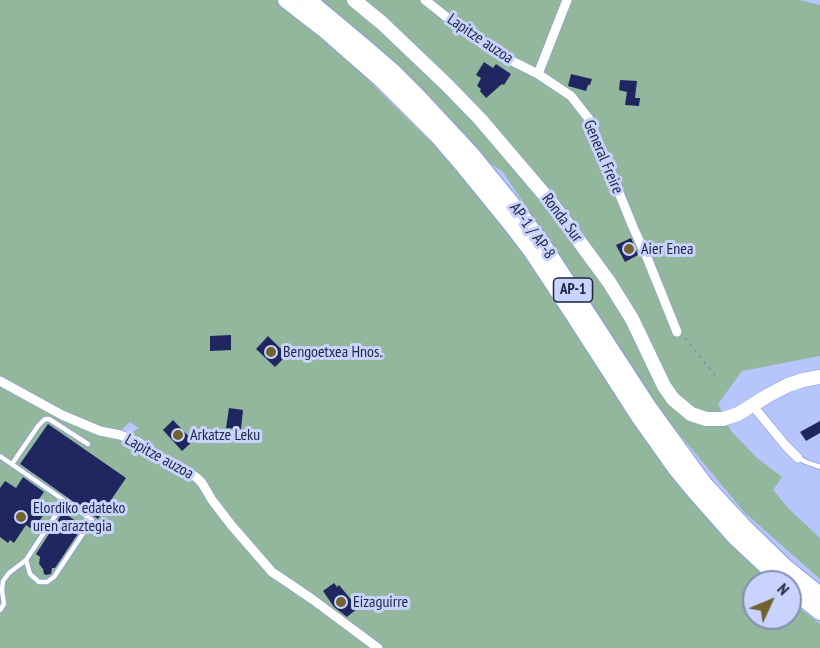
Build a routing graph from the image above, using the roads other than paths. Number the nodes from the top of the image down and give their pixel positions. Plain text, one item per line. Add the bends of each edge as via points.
1 (286, 0) edge
2 (308, 0) edge
3 (354, 0) edge
4 (425, 0) edge
5 (567, 0) edge
6 (538, 74) junction
7 (677, 332) road end
8 (820, 377) edge
9 (0, 381) edge
10 (753, 406) junction
11 (88, 444) dead end
12 (0, 456) edge
13 (798, 458) joint
14 (12, 464) junction
15 (820, 467) edge
16 (65, 501) junction
17 (26, 560) junction
18 (770, 570) edge
19 (820, 595) edge
20 (802, 598) edge
21 (0, 610) edge
22 (820, 612) edge
23 (378, 648) edge

1 - 18 highway, AP-1 / AP-8 / AP-1 via 383,81 462,164 533,254 638,415 696,494
2 - 19 highway, AP-1 / AP-8 / AP-1 via 392,72 472,155 543,245 649,408 705,485 785,567
3 - 10 main road, Ronda Sur via 448,86 549,200 621,300 673,399 691,414 715,420
4 - 6 street, Lapitze auzoa via 494,52
5 - 6 street
6 - 7 street, General Freire via 571,96 589,119
8 - 10 main road, Ronda Sur via 788,385
9 - 23 street, Lapitze auzoa via 62,415 138,442 196,478 272,572
10 - 13 street
11 - 14 lane via 45,419
12 - 14 lane
13 - 15 lane
14 - 16 lane
16 - 17 lane
16 - 17 lane via 93,520 48,582 39,582 30,574
17 - 21 lane via 3,581 4,604
20 - 22 highway

